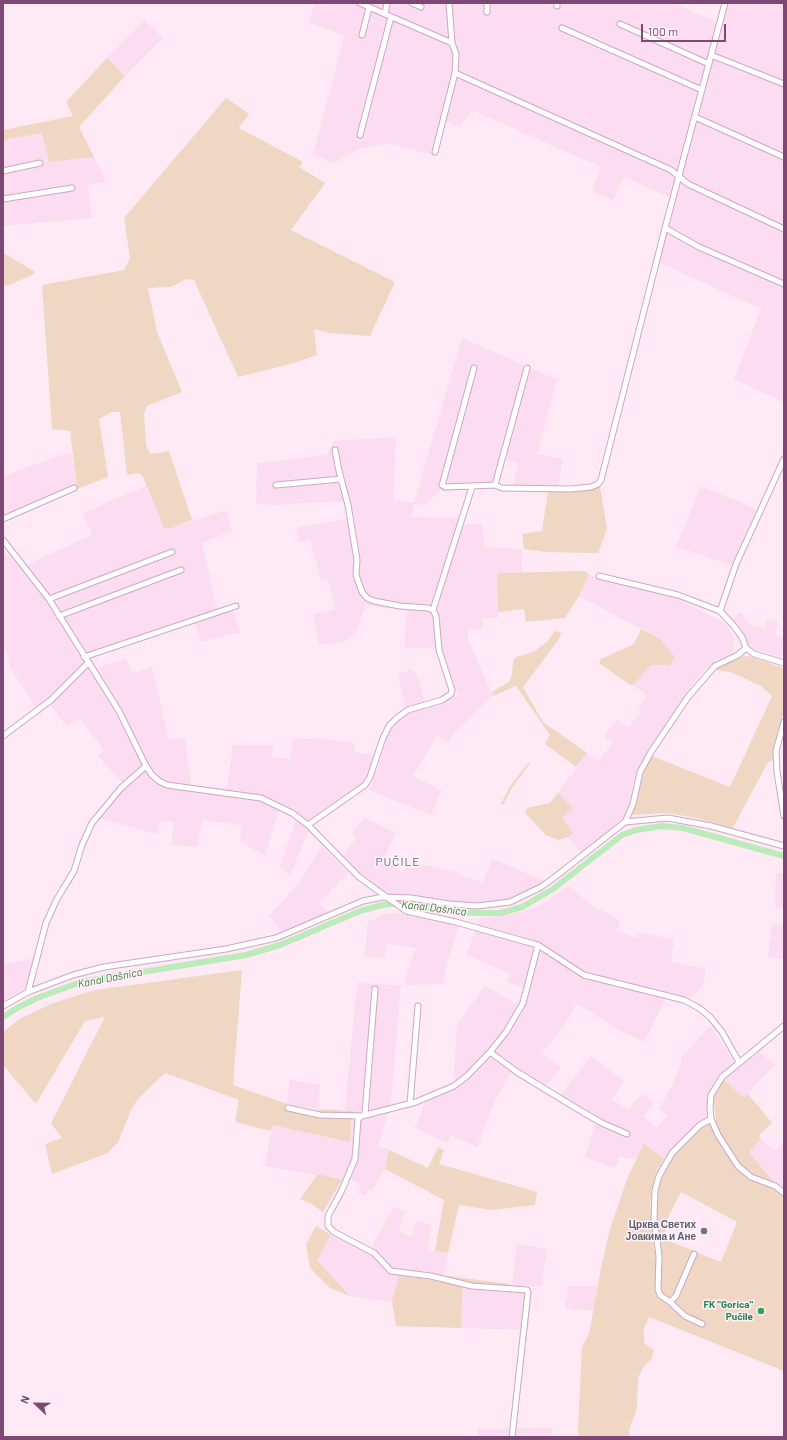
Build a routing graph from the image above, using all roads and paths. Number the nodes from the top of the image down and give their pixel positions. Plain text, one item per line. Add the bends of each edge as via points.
1 (360, 3) edge
2 (387, 3) edge
3 (412, 3) edge
4 (449, 3) edge
5 (487, 3) edge
6 (725, 3) edge
7 (421, 7) dead end
8 (369, 8) junction
9 (487, 12) dead end
10 (385, 14) junction
11 (390, 17) junction
12 (620, 24) dead end
13 (562, 28) dead end
14 (362, 35) dead end
15 (452, 43) junction
16 (711, 55) junction
17 (709, 64) junction
18 (454, 72) junction
19 (784, 84) edge
20 (702, 90) junction
21 (695, 117) junction
22 (360, 135) dead end
23 (435, 152) dead end
24 (784, 157) edge
25 (40, 163) dead end
26 (3, 171) edge
27 (679, 178) junction
28 (72, 188) dead end
29 (3, 199) edge
30 (665, 228) junction
31 (784, 229) edge
32 (784, 284) edge
33 (474, 368) dead end
34 (527, 368) dead end
35 (335, 450) dead end
36 (784, 459) edge
37 (341, 479) junction
38 (276, 485) dead end
39 (495, 485) junction
40 (472, 487) junction
41 (74, 488) dead end
42 (3, 519) edge
43 (3, 540) edge
44 (172, 552) dead end
45 (181, 570) dead end
46 (599, 576) dead end
47 (49, 599) junction
48 (236, 606) dead end
49 (433, 610) junction
50 (720, 611) junction
51 (59, 616) junction
52 (746, 648) junction
53 (84, 657) junction
54 (88, 663) junction
55 (784, 664) edge
56 (784, 722) edge
57 (3, 736) edge
58 (146, 766) junction
59 (784, 816) edge
60 (625, 822) junction
61 (308, 825) junction
62 (784, 846) edge
63 (385, 898) junction
64 (538, 945) junction
65 (375, 990) dead end
66 (28, 992) junction
67 (3, 1006) edge
68 (418, 1006) dead end
69 (784, 1026) edge
70 (490, 1052) junction
71 (739, 1062) junction
72 (410, 1104) junction
73 (288, 1108) dead end
74 (364, 1115) junction
75 (711, 1119) junction
76 (627, 1134) dead end
77 (784, 1193) edge
78 (694, 1254) dead end
79 (670, 1302) junction
80 (702, 1324) dead end
81 (512, 1437) edge

1 - 8 street
2 - 10 street
3 - 7 street
4 - 15 street
5 - 9 street
6 - 16 street
8 - 10 street
8 - 14 street
10 - 11 street
11 - 15 street
11 - 22 street
12 - 17 street
13 - 20 street
15 - 18 street via 456,54
16 - 17 street
16 - 19 street
17 - 20 street
18 - 23 street
18 - 27 street via 671,170
20 - 21 street
21 - 24 street
21 - 27 street
25 - 26 street
27 - 30 street
27 - 31 street
28 - 29 street
30 - 32 street via 699,247
30 - 39 street via 601,480 591,487 571,489 502,488
33 - 40 street via 442,485
34 - 39 street
35 - 37 street
36 - 50 street via 736,564
37 - 38 street
37 - 49 street via 351,518 357,560 356,575 362,592 374,601
39 - 40 street
40 - 49 street
41 - 42 street
43 - 47 street
44 - 47 street
45 - 51 street
46 - 50 street via 678,595
47 - 51 street
48 - 53 street
49 - 61 street via 436,616 439,650 450,680 450,694 442,700 408,710 397,718 383,738 365,785
50 - 52 street via 733,625
51 - 53 street
52 - 55 street via 754,654
52 - 60 street via 738,655 715,666 688,697 640,772
53 - 54 street
54 - 57 street via 51,700
54 - 58 street via 119,711
56 - 59 street via 776,751
58 - 61 street via 152,775 167,785 261,798 292,813
58 - 66 street via 121,788 92,823 74,871 46,923
60 - 62 street via 668,818 711,826
60 - 63 street via 541,887 510,902 477,906 411,898
61 - 63 street via 359,877
63 - 64 street via 406,912 467,924
63 - 66 street via 364,901 276,938 226,949 104,967
64 - 70 street via 523,1003 506,1032
64 - 71 street via 584,975 664,994 699,1008 722,1032
65 - 74 street
66 - 67 street
68 - 72 street
69 - 71 street
70 - 72 street via 454,1086
70 - 76 street via 517,1072 576,1108
71 - 75 street via 716,1086 711,1095
72 - 74 street
73 - 74 street via 320,1115
74 - 81 street via 358,1119 355,1159 328,1216 328,1226 334,1232 374,1253 391,1270 472,1286 527,1290
75 - 77 street via 723,1144 738,1166 752,1177 775,1186
75 - 79 street via 700,1125 672,1153 659,1176 655,1190 658,1289 660,1295
78 - 79 street via 676,1296
79 - 80 street via 685,1316

